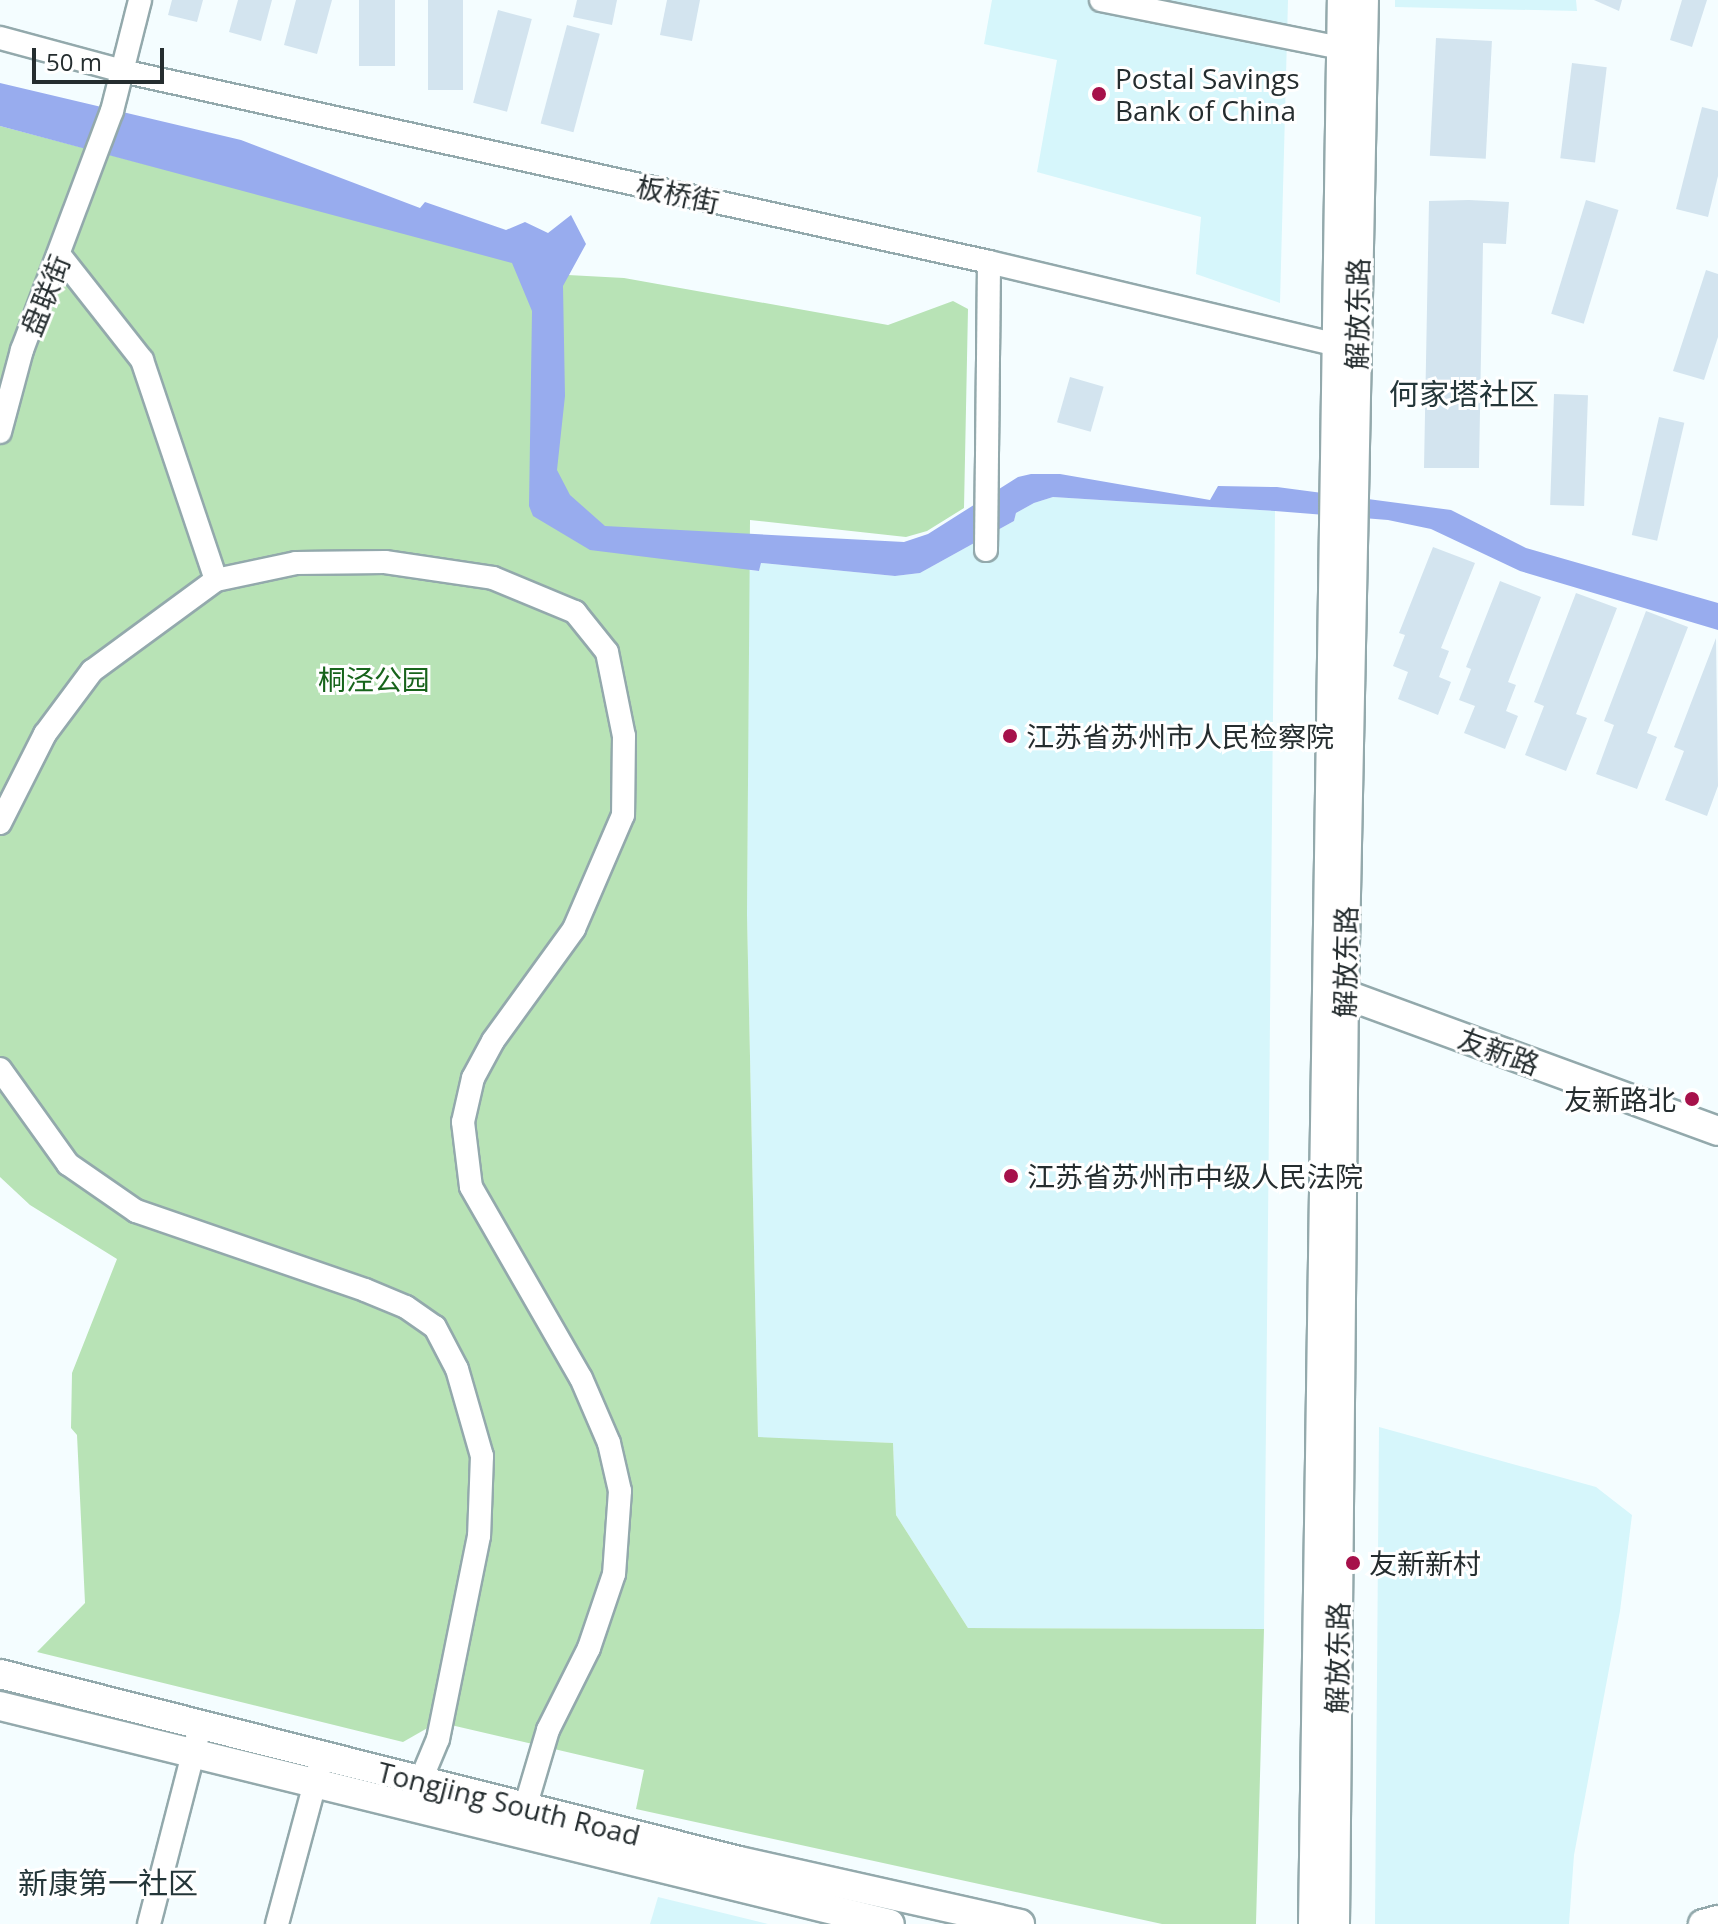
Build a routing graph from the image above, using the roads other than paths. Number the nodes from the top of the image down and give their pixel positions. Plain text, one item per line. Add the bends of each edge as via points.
1 (140, 0) edge
2 (1101, 0) edge
3 (1342, 0) edge
4 (1364, 0) edge
5 (0, 38) edge
6 (1341, 48) junction
7 (122, 71) junction
8 (61, 257) junction
9 (989, 262) junction
10 (1346, 348) junction
11 (0, 432) edge
12 (986, 550) dead end
13 (216, 580) junction
14 (0, 823) edge
15 (1334, 984) junction
16 (0, 1069) edge
17 (1718, 1112) edge
18 (1718, 1131) edge
19 (0, 1674) edge
20 (0, 1706) edge
21 (197, 1738) junction
22 (318, 1769) junction
23 (416, 1793) junction
24 (521, 1821) junction
25 (1718, 1920) edge
26 (149, 1924) edge
27 (277, 1924) edge
28 (890, 1924) edge
29 (1020, 1924) edge
30 (1313, 1924) edge
31 (1335, 1924) edge
32 (1703, 1924) edge

1 - 7 street, 盘联街
2 - 6 street
3 - 6 main road, 解放东路
4 - 10 main road, 解放东路
5 - 7 street, 板桥街
6 - 10 main road, 解放东路
7 - 8 street, 盘联街
7 - 9 street, 板桥街
8 - 11 street, 盘联街 via 22,350
8 - 13 street via 142,360
9 - 10 street, 板桥街
9 - 12 street
10 - 15 main road, 解放东路
13 - 14 street via 92,671 45,734
13 - 24 street via 311,563 385,562 493,578 575,612 607,652 624,736 623,815 574,929 480,1066 463,1122 471,1187 581,1378 609,1443 620,1491 614,1574 589,1648 548,1730
15 - 17 main road, 友新路
15 - 18 main road, 友新路
15 - 30 main road, 解放东路
15 - 31 main road, 解放东路
16 - 23 street via 68,1164 136,1211 365,1290 406,1307 435,1327 457,1369 482,1456 479,1536 438,1739
19 - 21 main road, Tongjing South Road
20 - 21 main road, Tongjing South Road
21 - 22 main road, Tongjing South Road
21 - 26 street
22 - 23 main road, Tongjing South Road
22 - 27 street
23 - 24 main road, Tongjing South Road
24 - 28 main road, Tongjing South Road
24 - 29 main road, Tongjing South Road
25 - 32 main road

